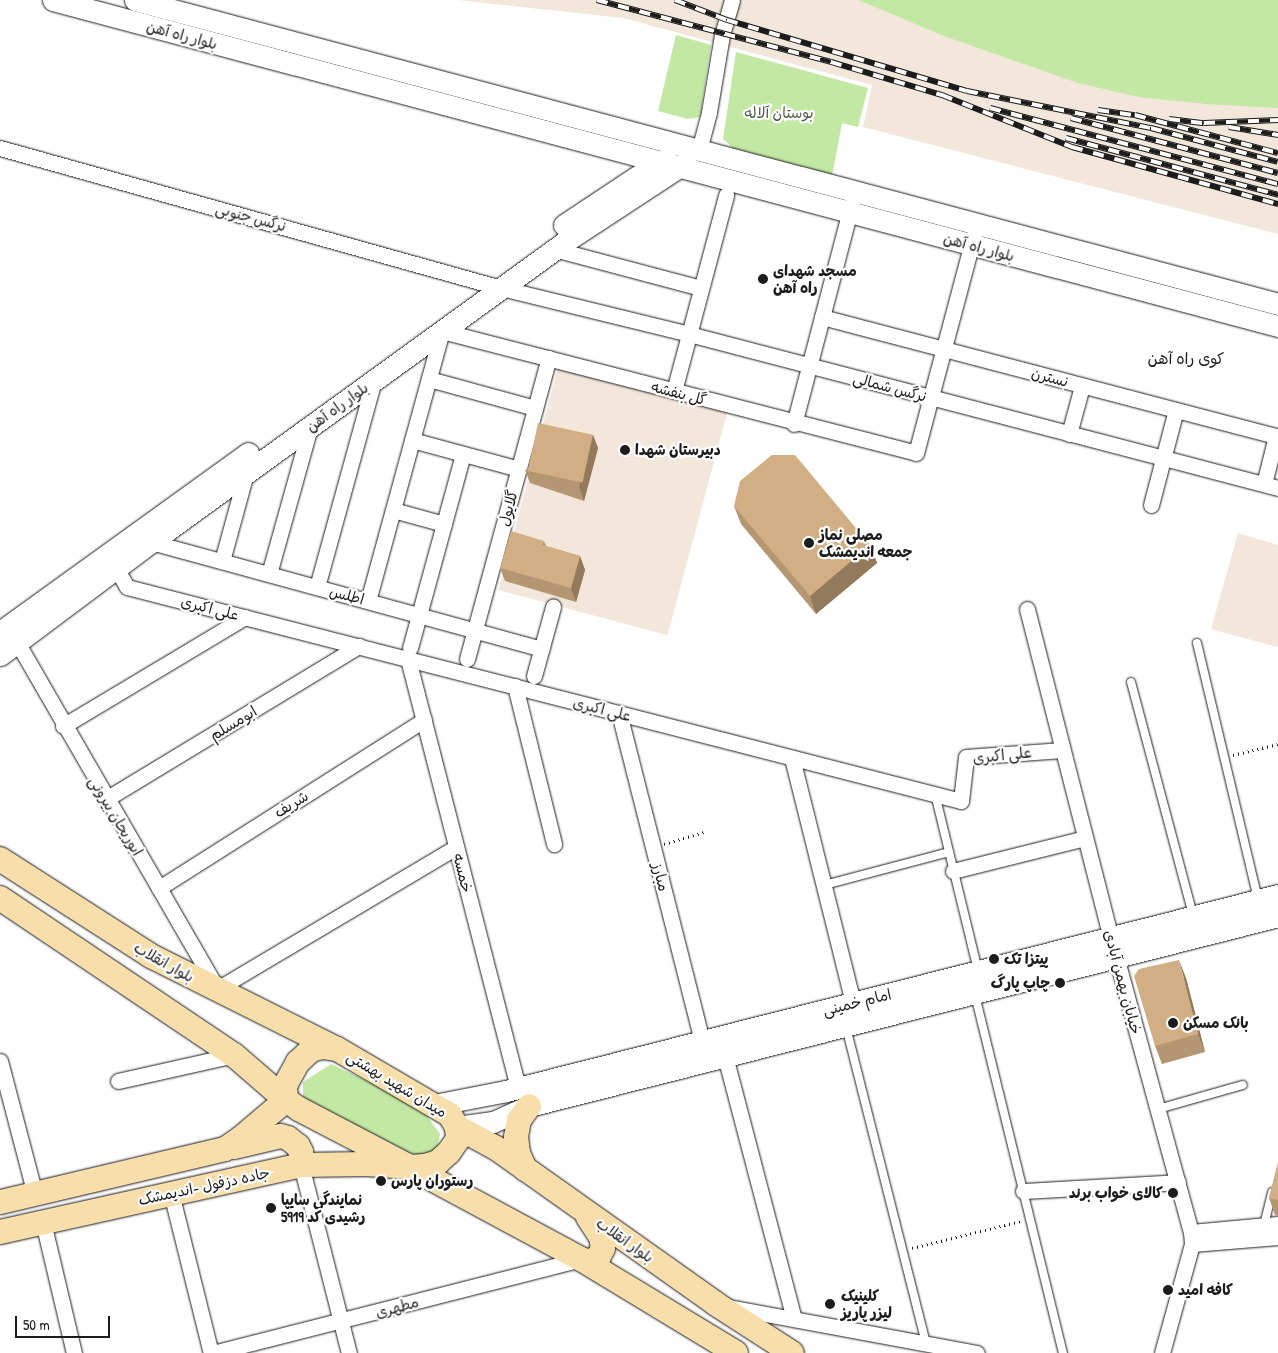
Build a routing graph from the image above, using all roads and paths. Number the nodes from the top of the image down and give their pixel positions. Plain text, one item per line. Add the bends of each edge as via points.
1 (53, 0) edge
2 (135, 0) edge
3 (732, 0) edge
4 (388, 67) junction
5 (382, 88) junction
6 (0, 148) edge
7 (699, 150) junction
8 (659, 162) junction
9 (680, 168) junction
10 (726, 195) dead end
11 (852, 202) junction
12 (974, 235) junction
13 (554, 250) junction
14 (1139, 278) junction
15 (494, 285) junction
16 (701, 288) junction
17 (1278, 304) edge
18 (822, 317) junction
19 (1278, 326) edge
20 (442, 331) junction
21 (689, 334) junction
22 (944, 349) junction
23 (549, 358) junction
24 (810, 366) junction
25 (429, 379) junction
26 (374, 380) junction
27 (1082, 386) junction
28 (674, 391) junction
29 (931, 398) junction
30 (535, 408) junction
31 (1176, 410) junction
32 (794, 424) junction
33 (310, 427) junction
34 (1069, 434) junction
35 (1277, 436) edge
36 (412, 440) junction
37 (463, 454) junction
38 (1163, 459) junction
39 (519, 469) junction
40 (246, 473) junction
41 (1271, 486) edge
42 (1151, 506) dead end
43 (393, 510) junction
44 (444, 524) junction
45 (151, 542) junction
46 (222, 561) junction
47 (116, 568) junction
48 (268, 574) junction
49 (317, 587) junction
50 (368, 601) junction
51 (553, 607) dead end
52 (1027, 609) dead end
53 (419, 615) junction
54 (245, 617) junction
55 (474, 630) junction
56 (6, 643) edge
57 (1197, 643) dead end
58 (359, 646) junction
59 (542, 649) junction
60 (409, 654) junction
61 (466, 659) dead end
62 (534, 676) dead end
63 (1131, 682) dead end
64 (515, 686) junction
65 (619, 713) junction
66 (424, 720) junction
67 (63, 726) junction
68 (1278, 744) edge
69 (1062, 750) junction
70 (1224, 757) junction
71 (792, 758) junction
72 (935, 794) junction
73 (106, 799) junction
74 (704, 832) dead end
75 (1085, 838) junction
76 (554, 844) dead end
77 (456, 847) junction
78 (653, 848) junction
79 (949, 852) junction
80 (0, 859) edge
81 (954, 871) junction
82 (824, 885) junction
83 (159, 888) junction
84 (0, 898) edge
85 (1268, 898) edge
86 (1278, 916) edge
87 (1194, 917) junction
88 (1114, 947) junction
89 (978, 971) junction
90 (217, 990) junction
91 (974, 993) junction
92 (853, 1003) junction
93 (846, 1026) junction
94 (702, 1041) junction
95 (337, 1049) junction
96 (234, 1055) junction
97 (725, 1056) junction
98 (0, 1061) edge
99 (118, 1081) dead end
100 (1243, 1085) dead end
101 (523, 1097) junction
102 (286, 1100) junction
103 (434, 1105) junction
104 (1158, 1109) junction
105 (457, 1128) junction
106 (224, 1150) junction
107 (301, 1165) junction
108 (410, 1167) junction
109 (525, 1169) junction
110 (1274, 1181) edge
111 (1178, 1182) junction
112 (1023, 1191) junction
113 (171, 1193) junction
114 (35, 1194) junction
115 (0, 1202) edge
116 (584, 1210) junction
117 (1030, 1219) junction
118 (43, 1222) junction
119 (1271, 1224) edge
120 (0, 1232) edge
121 (1278, 1237) edge
122 (1191, 1238) junction
123 (902, 1251) junction
124 (584, 1260) junction
125 (653, 1260) junction
126 (716, 1304) junction
127 (664, 1309) junction
128 (794, 1319) junction
129 (342, 1322) junction
130 (926, 1344) junction
131 (74, 1353) edge
132 (212, 1353) edge
133 (349, 1353) edge
134 (736, 1353) edge
135 (792, 1353) edge
136 (977, 1353) edge
137 (1063, 1353) edge
138 (1162, 1353) edge

1 - 5 street, بلوار راه آهن
2 - 4 street, بلوار راه آهن
3 - 7 street via 722,35 710,112
4 - 5 street
4 - 7 street, بلوار راه آهن
5 - 8 street, بلوار راه آهن
6 - 15 street, نرگس جنوبی
7 - 8 street, بلوار راه آهن
7 - 9 street, بلوار راه آهن
7 - 11 street, بلوار راه آهن
8 - 9 street, بلوار راه آهن
8 - 15 street, بلوار راه آهن via 560,227
9 - 11 street, بلوار راه آهن
9 - 13 street, بلوار راه آهن
10 - 16 street
11 - 12 street, بلوار راه آهن
11 - 18 street
12 - 14 street, بلوار راه آهن
12 - 22 street
13 - 15 street, بلوار راه آهن
13 - 16 street
14 - 17 street, بلوار راه آهن
14 - 19 street, بلوار راه آهن
15 - 20 street, بلوار راه آهن
15 - 21 street, نرگس شمالی
15 - 56 street, بلوار راه آهن
16 - 21 street
18 - 22 street, نسترن
18 - 24 street
20 - 23 street, گل بنفشه
20 - 25 street
20 - 26 street, بلوار راه آهن
21 - 24 street, نرگس شمالی
21 - 28 street
22 - 27 street, نسترن
22 - 29 street
23 - 28 street, گل بنفشه
23 - 30 street, گلایول
24 - 29 street, نرگس شمالی
24 - 32 street
25 - 30 street
25 - 36 street
26 - 33 street, بلوار راه آهن
26 - 49 street
27 - 31 street, نسترن
27 - 34 street
28 - 32 street, گل بنفشه
29 - 32 street, گل بنفشه via 916,453
29 - 34 street, نرگس شمالی
30 - 39 street, گلایول
31 - 35 street, نسترن
31 - 38 street
33 - 40 street, بلوار راه آهن
33 - 48 street
34 - 38 street, نرگس شمالی
35 - 41 street
36 - 37 street
36 - 43 street
37 - 39 street
37 - 44 street
38 - 41 street, نرگس شمالی
38 - 42 street
39 - 55 street, گلایول
40 - 45 street, بلوار راه آهن
40 - 46 street
43 - 44 street
43 - 50 street
44 - 53 street
45 - 46 street, اطلس
45 - 47 street, بلوار راه آهن
46 - 48 street, اطلس
47 - 54 street, علی اکبری via 127,587
47 - 56 street, بلوار راه آهن
48 - 49 street, اطلس
49 - 50 street, اطلس
50 - 53 street, اطلس
51 - 59 street
52 - 69 street, خیابان بهمن آبادی
53 - 55 street, اطلس
53 - 60 street
54 - 58 street, علی اکبری
54 - 67 street
55 - 59 street, اطلس
55 - 61 street, گلایول
56 - 67 street, ابوریحان بیرونی
57 - 70 lane
58 - 60 street, علی اکبری
58 - 73 street, ابومسلم
59 - 62 street
60 - 64 street, علی اکبری
60 - 66 street, خمسه
63 - 87 lane
64 - 65 street, علی اکبری
64 - 76 street
65 - 71 street, علی اکبری
65 - 78 street, مبارز
66 - 77 street, خمسه
66 - 83 street, شریف
67 - 73 street, ابوریحان بیرونی
68 - 70 path
69 - 72 street, علی اکبری via 966,757 961,801
69 - 75 street, خیابان بهمن آبادی
70 - 85 lane
71 - 72 street, علی اکبری
71 - 82 street
72 - 79 lane
73 - 83 street, ابوریحان بیرونی
74 - 78 path
75 - 81 street
75 - 88 street, خیابان بهمن آبادی
77 - 90 street
77 - 101 street, خمسه
78 - 94 street, مبارز
79 - 81 lane
79 - 82 lane
80 - 90 main road, بلوار انقلاب via 151,956
81 - 89 lane
82 - 92 street
83 - 90 street, ابوریحان بیرونی
84 - 96 main road
85 - 87 street, امام خمینی
86 - 88 street, امام خمینی
87 - 88 street, امام خمینی
88 - 89 street, امام خمینی
88 - 91 street, امام خمینی
88 - 104 street, خیابان بهمن آبادی
89 - 92 street, امام خمینی
90 - 95 main road, بلوار انقلاب
91 - 93 street, امام خمینی
91 - 112 lane
92 - 94 street, امام خمینی
93 - 97 street, امام خمینی
93 - 123 lane
94 - 101 street, امام خمینی
95 - 102 main road, میدان شهید بهشتی via 322,1047 311,1050 298,1062 285,1085
95 - 103 main road, میدان شهید بهشتی
96 - 99 street
96 - 102 main road
97 - 101 street, امام خمینی
97 - 128 street
98 - 114 street
100 - 104 lane
101 - 103 street, امام خمینی
101 - 105 street, امام خمینی via 493,1122
101 - 109 main road via 516,1137 518,1154
102 - 106 main road, جاده دزفول -اندیمشک
102 - 108 main road via 299,1110
103 - 105 main road, میدان شهید بهشتی via 450,1115
104 - 111 street, خیابان بهمن آبادی
105 - 108 main road, میدان شهید بهشتی via 458,1139 438,1162
105 - 109 main road, بلوار انقلاب via 496,1148
106 - 107 main road via 281,1136 298,1146
106 - 114 main road, جاده دزفول -اندیمشک
107 - 108 main road, جاده دزفول -اندیمشک
107 - 113 main road, جاده دزفول -اندیمشک
107 - 129 street
108 - 124 main road
109 - 116 main road, بلوار انقلاب
110 - 119 lane
111 - 112 street
111 - 122 street, خیابان بهمن آبادی
112 - 117 lane
113 - 118 main road, جاده دزفول -اندیمشک
113 - 132 street
114 - 115 main road, جاده دزفول -اندیمشک
116 - 124 main road via 603,1242 603,1248 598,1258
116 - 125 main road, بلوار انقلاب
117 - 123 path
117 - 137 lane
118 - 120 main road, جاده دزفول -اندیمشک
118 - 131 street
119 - 122 street
121 - 122 street
122 - 138 street, خیابان بهمن آبادی
123 - 130 lane
124 - 127 main road
124 - 129 street, مطهری
125 - 126 main road, بلوار انقلاب
125 - 127 main road via 644,1265 640,1279
126 - 128 street
126 - 135 main road, بلوار انقلاب
127 - 134 main road
128 - 130 street
129 - 132 street, مطهری
129 - 133 street
130 - 136 street

